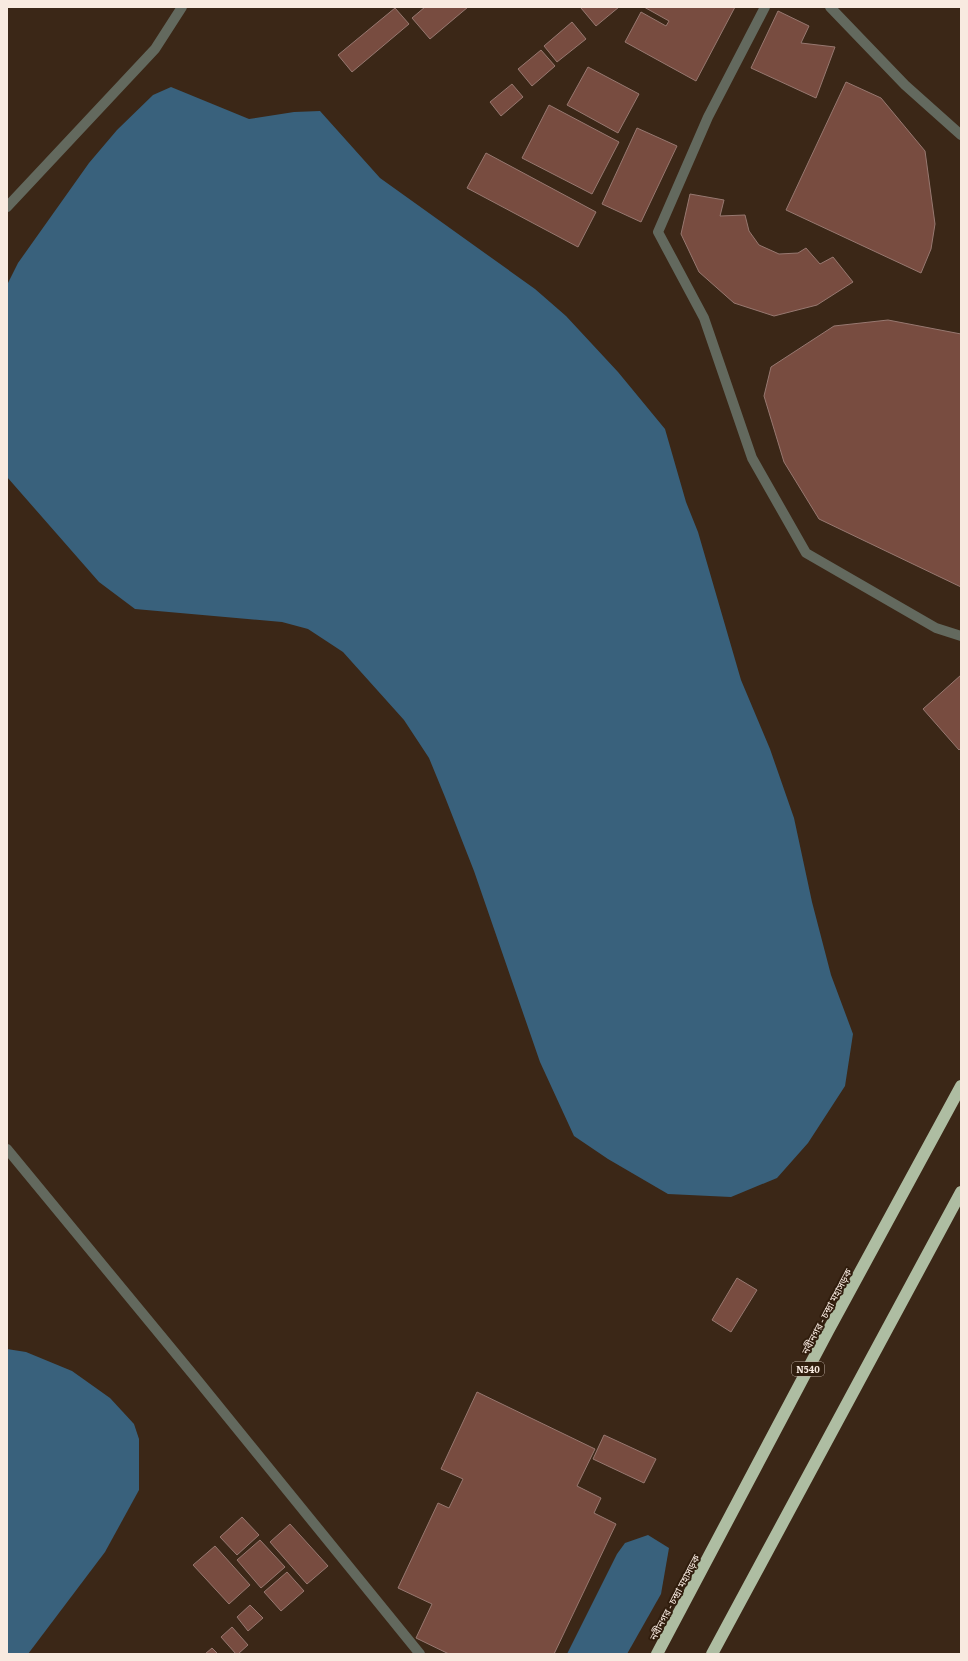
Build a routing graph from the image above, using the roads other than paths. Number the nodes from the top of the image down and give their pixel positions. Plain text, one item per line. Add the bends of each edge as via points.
1 (182, 7) edge
2 (765, 7) edge
3 (830, 7) edge
4 (961, 135) edge
5 (7, 207) edge
6 (961, 636) edge
7 (961, 1086) edge
8 (7, 1149) edge
9 (961, 1192) edge
10 (420, 1654) edge
11 (657, 1654) edge
12 (712, 1654) edge

1 - 5 street via 155,49
2 - 6 street via 708,117 658,232 704,318 752,458 806,553 936,628
3 - 4 street via 905,85
7 - 11 highway, নবীনগর - চন্দ্রা মহাসড়ক / N540 via 820,1345
8 - 10 street
9 - 12 highway

